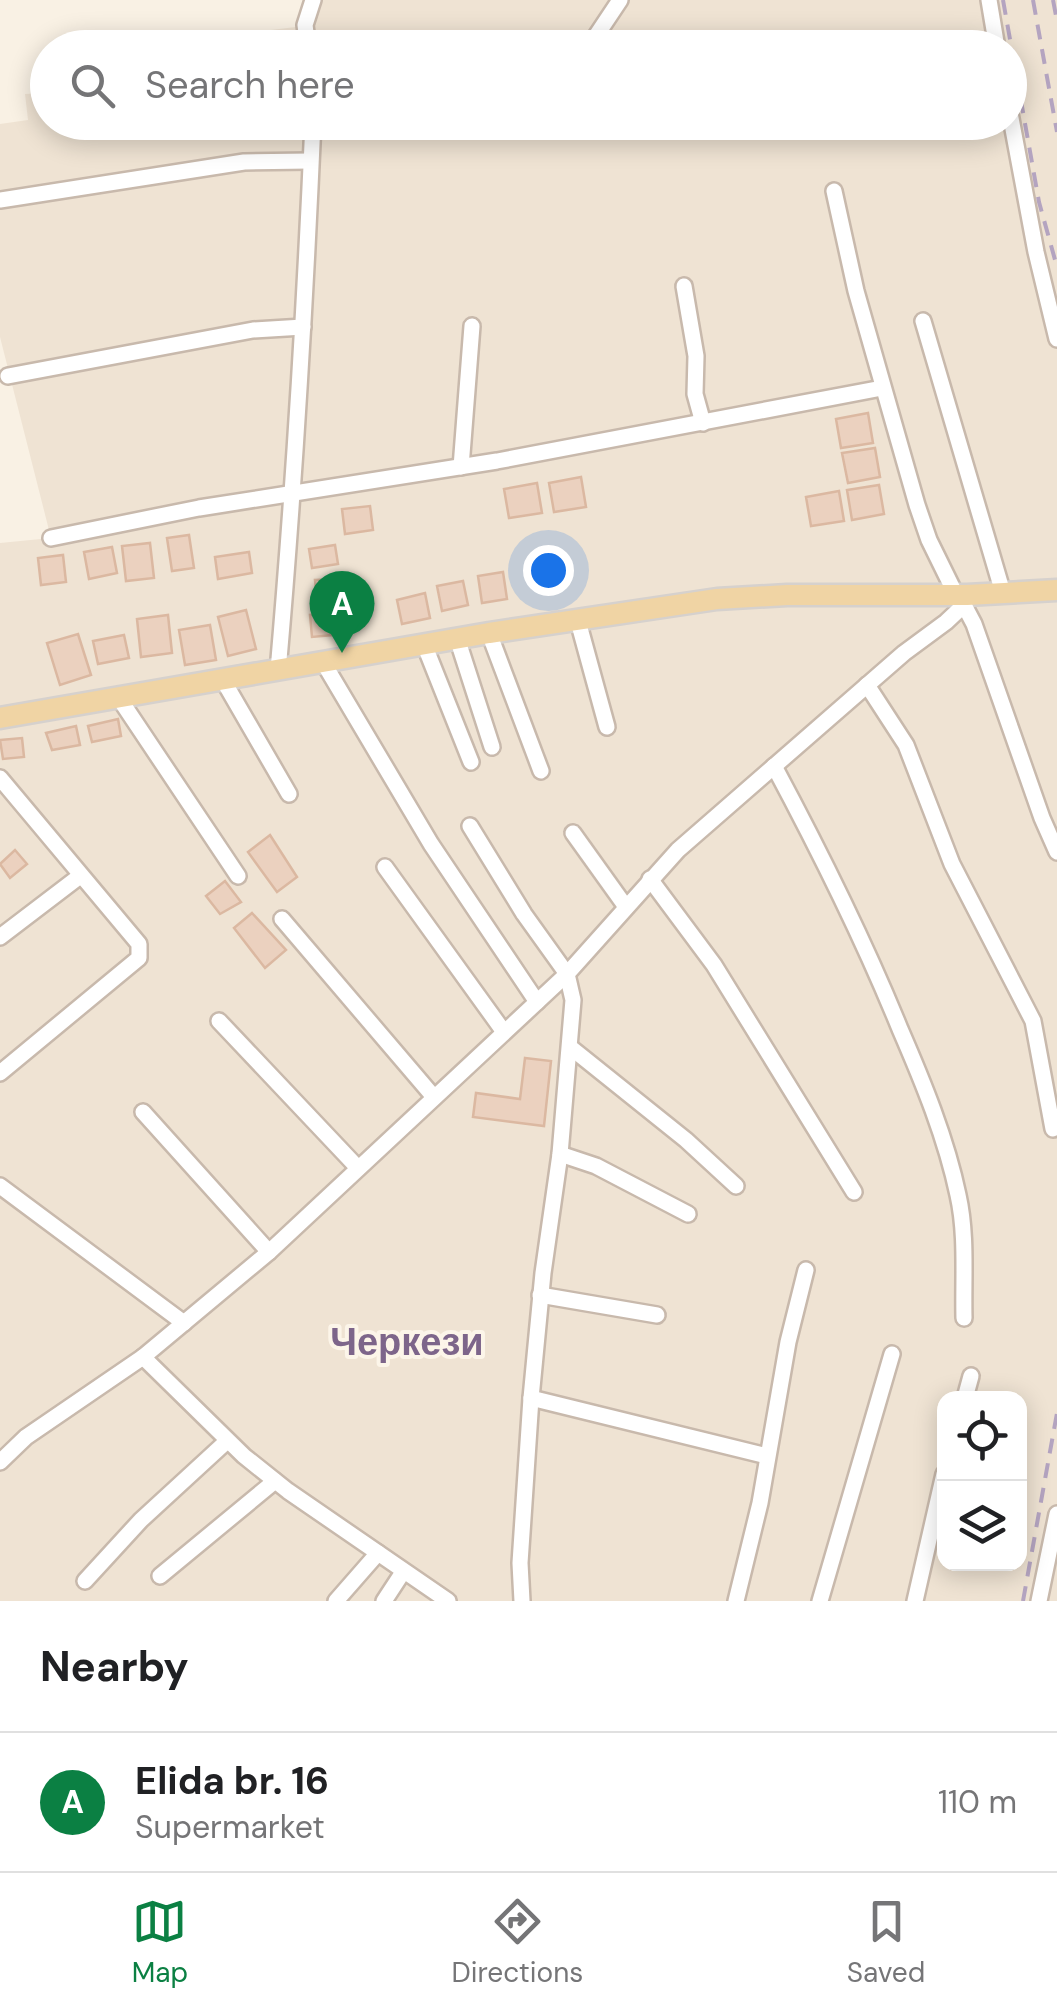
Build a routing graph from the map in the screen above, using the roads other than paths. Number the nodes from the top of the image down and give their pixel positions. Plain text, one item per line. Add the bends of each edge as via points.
1 (313, 0) edge
2 (620, 0) edge
3 (989, 0) edge
4 (306, 30) edge
5 (600, 30) edge
6 (995, 30) edge
7 (312, 140) edge
8 (1015, 140) edge
9 (310, 161) junction
10 (834, 191) dead end
11 (0, 200) edge
12 (684, 286) dead end
13 (923, 321) dead end
14 (472, 326) dead end
15 (303, 328) junction
16 (1057, 339) edge
17 (8, 376) dead end
18 (882, 388) junction
19 (703, 423) junction
20 (460, 467) junction
21 (294, 494) junction
22 (51, 538) dead end
23 (1057, 590) edge
24 (1004, 593) junction
25 (962, 598) junction
26 (578, 621) junction
27 (488, 632) junction
28 (457, 638) junction
29 (424, 644) junction
30 (324, 662) junction
31 (278, 671) junction
32 (223, 680) junction
33 (867, 685) junction
34 (119, 698) junction
35 (0, 718) edge
36 (608, 726) dead end
37 (492, 747) dead end
38 (471, 762) dead end
39 (774, 766) junction
40 (541, 771) dead end
41 (0, 778) edge
42 (289, 794) dead end
43 (470, 826) dead end
44 (573, 833) dead end
45 (1057, 852) edge
46 (386, 867) dead end
47 (80, 876) junction
48 (238, 876) dead end
49 (650, 879) junction
50 (626, 907) junction
51 (282, 919) dead end
52 (0, 937) edge
53 (568, 974) junction
54 (537, 1002) junction
55 (219, 1020) dead end
56 (504, 1032) junction
57 (570, 1047) junction
58 (0, 1073) edge
59 (433, 1096) junction
60 (143, 1112) dead end
61 (1053, 1128) dead end
62 (560, 1154) junction
63 (358, 1168) junction
64 (0, 1186) edge
65 (736, 1186) dead end
66 (854, 1192) dead end
67 (688, 1214) dead end
68 (269, 1252) junction
69 (806, 1270) dead end
70 (540, 1296) junction
71 (657, 1315) dead end
72 (964, 1318) dead end
73 (184, 1323) junction
74 (892, 1354) dead end
75 (143, 1357) junction
76 (971, 1376) dead end
77 (967, 1391) edge
78 (531, 1398) junction
79 (226, 1441) junction
80 (767, 1456) junction
81 (0, 1462) edge
82 (275, 1480) junction
83 (942, 1481) edge
84 (1056, 1522) edge
85 (378, 1552) junction
86 (403, 1572) junction
87 (160, 1576) dead end
88 (85, 1581) dead end
89 (1046, 1595) edge
90 (336, 1601) edge
91 (384, 1601) edge
92 (448, 1601) edge
93 (522, 1601) edge
94 (736, 1601) edge
95 (820, 1601) edge
96 (915, 1601) edge

1 - 4 street
2 - 5 street
3 - 6 street
7 - 9 street
8 - 16 street
9 - 11 street via 244,162
9 - 15 street
10 - 18 street
12 - 19 street
13 - 24 street
14 - 20 street
15 - 17 street via 253,330
15 - 21 street
18 - 19 street
18 - 25 street via 929,540
19 - 20 street
20 - 21 street
21 - 22 street
21 - 31 street
23 - 24 main road
24 - 25 main road
25 - 26 main road via 735,598
25 - 33 street
25 - 45 street
26 - 27 main road
26 - 36 street
27 - 28 main road
27 - 40 street
28 - 29 main road
28 - 37 street
29 - 30 main road
29 - 38 street
30 - 31 main road
30 - 54 street via 431,844
31 - 32 main road
32 - 34 main road
32 - 42 street
33 - 39 street
33 - 61 street via 906,746 952,864 1034,1020
34 - 35 main road
34 - 48 street
39 - 49 street
39 - 72 street via 835,880 918,1071 962,1220
41 - 47 street
43 - 53 street
44 - 50 street
46 - 56 street
47 - 52 street
47 - 58 street via 139,944 139,958
49 - 50 street
49 - 66 street via 714,966
50 - 53 street
51 - 59 street
53 - 54 street
53 - 57 street
54 - 56 street
55 - 63 street
56 - 59 street
57 - 62 street
57 - 65 street
59 - 63 street
60 - 68 street
62 - 67 street
62 - 70 street
63 - 68 street
64 - 73 street
68 - 73 street
69 - 80 street
70 - 71 street
70 - 78 street
73 - 75 street
74 - 95 street
75 - 79 street
75 - 81 street via 26,1436
76 - 77 street
78 - 80 street
78 - 93 street
79 - 82 street
79 - 88 street
80 - 94 street
82 - 85 street
82 - 87 street
83 - 96 street
84 - 89 street
85 - 86 street
85 - 90 street
86 - 91 street
86 - 92 street

